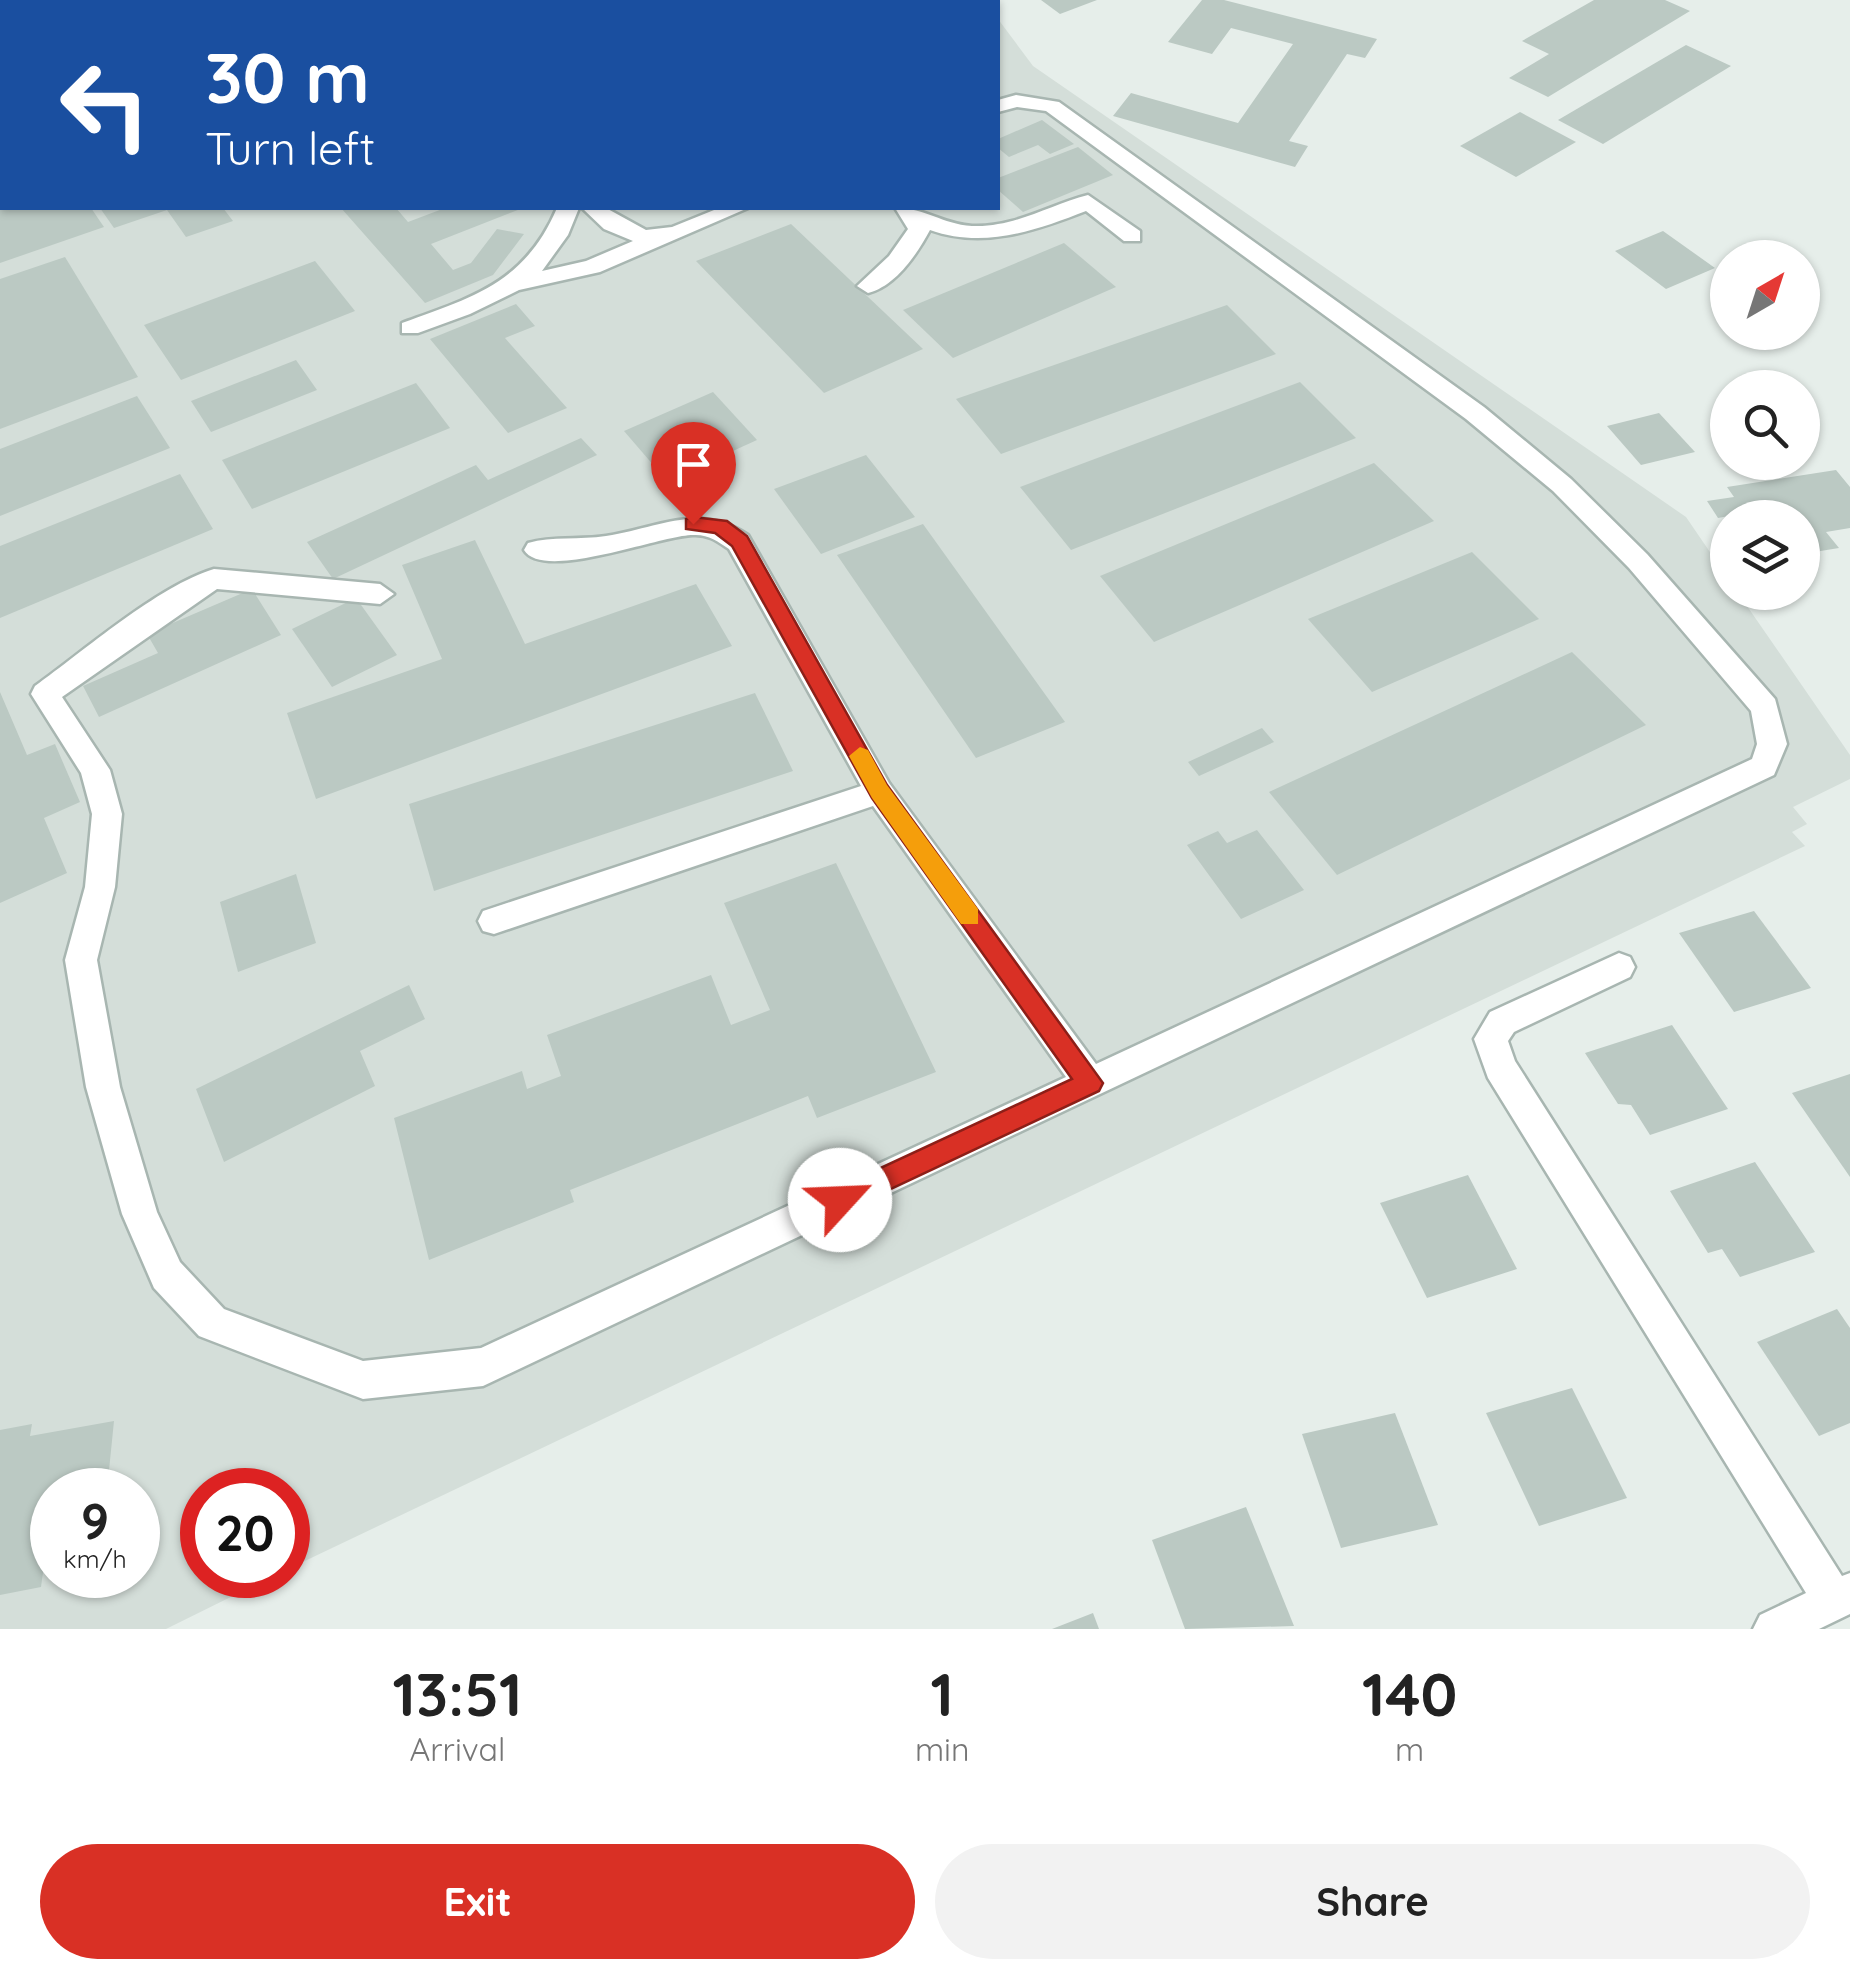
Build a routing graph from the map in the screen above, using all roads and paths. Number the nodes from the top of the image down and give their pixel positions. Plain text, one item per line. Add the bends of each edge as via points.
1 (1000, 105) edge
2 (567, 210) edge
3 (595, 210) edge
4 (732, 210) edge
5 (910, 210) edge
6 (1132, 236) dead end
7 (657, 239) junction
8 (518, 283) junction
9 (868, 286) dead end
10 (410, 328) dead end
11 (537, 550) dead end
12 (380, 594) dead end
13 (880, 792) junction
14 (494, 922) dead end
15 (1620, 966) dead end
16 (1090, 1083) junction
17 (1842, 1596) edge
18 (1774, 1629) edge

1 - 16 street via 1052,106 1474,413 1562,484 1638,561 1764,706 1772,726 1764,767
2 - 8 street via 546,255
3 - 7 street via 626,236
4 - 7 street
5 - 6 street via 934,224 1008,233 1088,202
5 - 9 street via 918,229 911,246
7 - 8 street via 592,267
8 - 10 street
11 - 13 street via 613,544 693,524 720,526 740,542
12 - 16 street via 214,579 45,694 96,770 108,814 100,887 81,960 102,1087 166,1275 212,1323 363,1380 483,1368
13 - 14 street
13 - 16 street
15 - 17 street via 1502,1022 1492,1039 1500,1067
17 - 18 street

